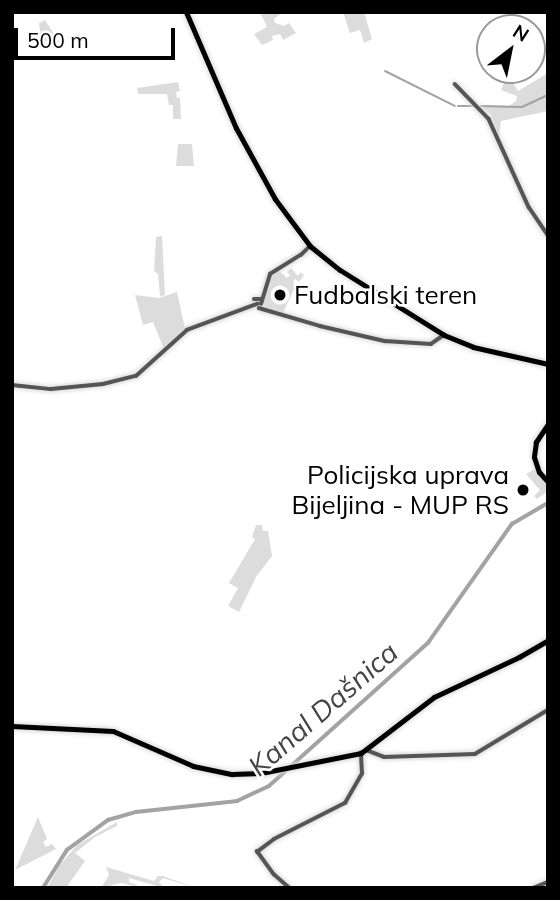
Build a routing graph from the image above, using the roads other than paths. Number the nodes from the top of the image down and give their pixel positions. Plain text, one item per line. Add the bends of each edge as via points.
1 (186, 12) edge
2 (455, 84) dead end
3 (548, 235) edge
4 (310, 246) junction
5 (254, 299) dead end
6 (260, 303) junction
7 (444, 335) junction
8 (548, 364) edge
9 (12, 385) edge
10 (548, 424) edge
11 (547, 482) edge
12 (548, 640) edge
13 (548, 710) edge
14 (12, 726) edge
15 (363, 752) junction
16 (548, 882) edge
17 (289, 888) edge
18 (533, 888) edge

1 - 4 main road via 236,128 275,199
2 - 3 street via 489,119 529,207
4 - 6 street via 271,272
4 - 7 main road
5 - 6 street
6 - 7 street via 267,311 385,341 431,344
6 - 9 street via 187,330 136,376 51,388
7 - 8 main road via 473,347
10 - 11 main road via 539,436 534,457
12 - 15 main road via 434,697
13 - 15 street via 474,754 384,757
14 - 15 main road via 113,731 178,761 232,775
15 - 17 street via 362,774 345,803 257,852
16 - 18 street

